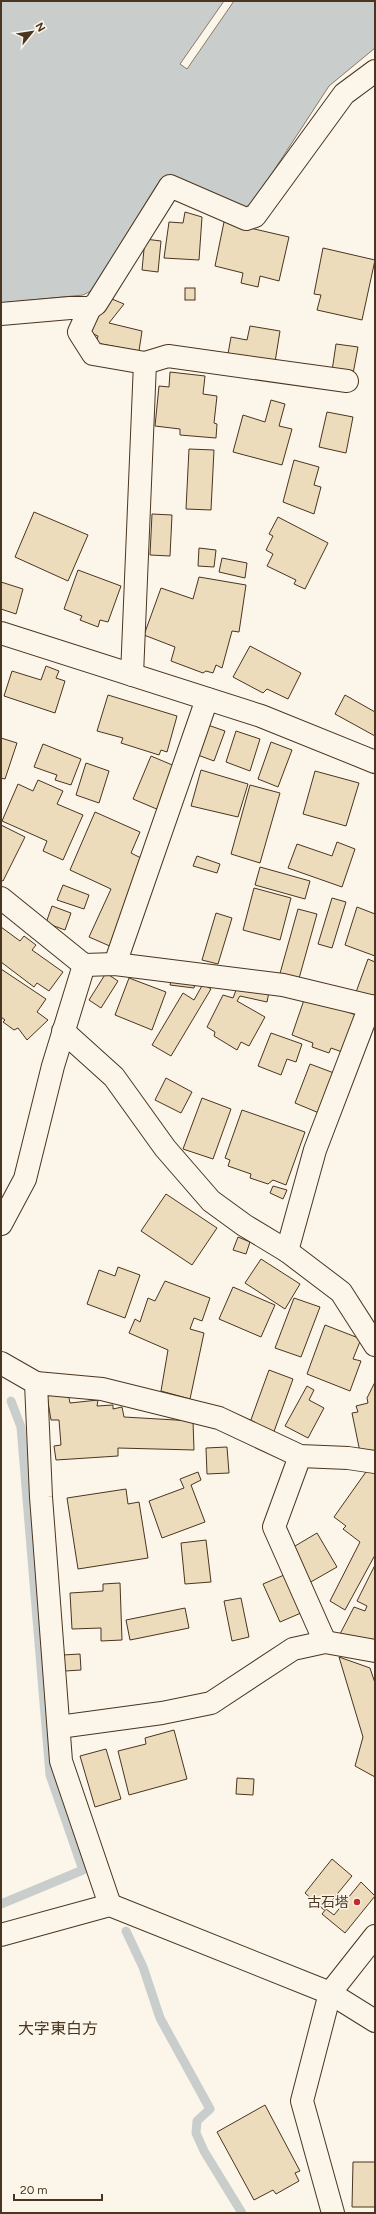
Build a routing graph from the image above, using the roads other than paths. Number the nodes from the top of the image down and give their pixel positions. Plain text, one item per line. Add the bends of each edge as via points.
1 (375, 71) edge
2 (90, 308) junction
3 (1, 314) edge
4 (145, 364) junction
5 (347, 381) dead end
6 (1, 633) edge
7 (132, 675) junction
8 (207, 699) junction
9 (375, 762) edge
10 (1, 898) edge
11 (115, 964) junction
12 (84, 965) junction
13 (373, 1006) edge
14 (63, 1031) junction
15 (1, 1224) edge
16 (287, 1251) junction
17 (375, 1345) edge
18 (1, 1363) edge
19 (36, 1383) junction
20 (300, 1456) junction
21 (375, 1462) edge
22 (325, 1642) junction
23 (375, 1651) edge
24 (59, 1727) junction
25 (110, 1905) junction
26 (1, 1935) edge
27 (375, 1936) edge
28 (330, 1993) junction
29 (375, 2022) edge
30 (332, 2213) edge

1 - 2 street via 344,94 255,216 246,219 170,186 96,304
2 - 3 street
2 - 4 street via 79,332 93,354
4 - 5 street via 168,356
4 - 7 street
6 - 7 street
7 - 8 street
8 - 9 street via 261,716
8 - 11 street
10 - 12 street
11 - 12 street
11 - 13 street via 282,986
12 - 14 street
13 - 16 street via 315,1150
14 - 15 street via 25,1179
14 - 16 street via 114,1077 165,1148 210,1201
16 - 17 street via 341,1292
18 - 19 street
19 - 20 street via 102,1389 219,1418
19 - 24 street via 41,1497
20 - 21 street
20 - 22 street via 274,1526
22 - 23 street
22 - 24 street via 293,1649 211,1703 162,1713
24 - 25 street via 61,1761
25 - 26 street
25 - 28 street
27 - 28 street
28 - 29 street
28 - 30 street via 302,2102

